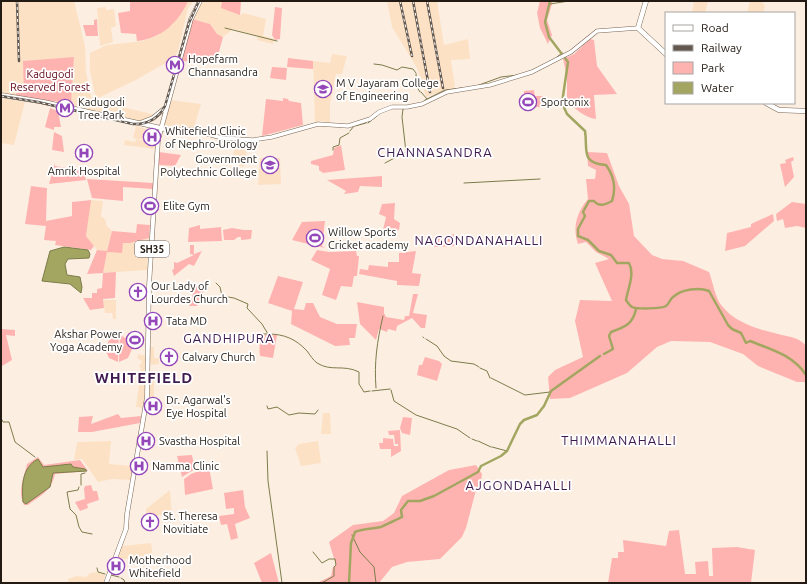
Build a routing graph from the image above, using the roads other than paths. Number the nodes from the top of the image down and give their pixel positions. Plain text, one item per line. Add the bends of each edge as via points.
1 (199, 1) edge
2 (646, 1) edge
3 (190, 16) junction
4 (638, 28) junction
5 (665, 53) edge
6 (1, 96) edge
7 (435, 98) junction
8 (768, 104) edge
9 (385, 108) junction
10 (164, 110) junction
11 (806, 111) edge
12 (123, 121) junction
13 (136, 123) junction
14 (142, 124) junction
15 (153, 128) junction
16 (160, 129) junction
17 (157, 142) junction
18 (156, 157) dead end
19 (156, 164) junction
20 (147, 396) junction
21 (105, 583) edge

1 - 3 main road, SH35
2 - 4 highway
3 - 10 main road, SH35
3 - 16 main road, SH35
4 - 5 highway
4 - 7 main road via 597,31 545,67 479,88 447,92
6 - 12 main road via 38,100
7 - 9 main road
7 - 9 main road via 417,105
8 - 11 highway via 779,110
9 - 16 main road via 378,110 369,119 345,125 318,122 257,139 216,136 197,130
10 - 13 main road via 150,120
10 - 14 main road via 154,120
10 - 16 main road, SH35
12 - 13 main road
12 - 15 main road
13 - 14 main road
14 - 16 main road
15 - 16 main road
15 - 17 main road via 157,132
16 - 17 main road, SH35
16 - 20 main road, SH35 via 149,286
17 - 19 main road, SH35
18 - 19 main road
19 - 20 main road, SH35 via 147,300
20 - 21 main road, SH35 via 126,515 127,523

